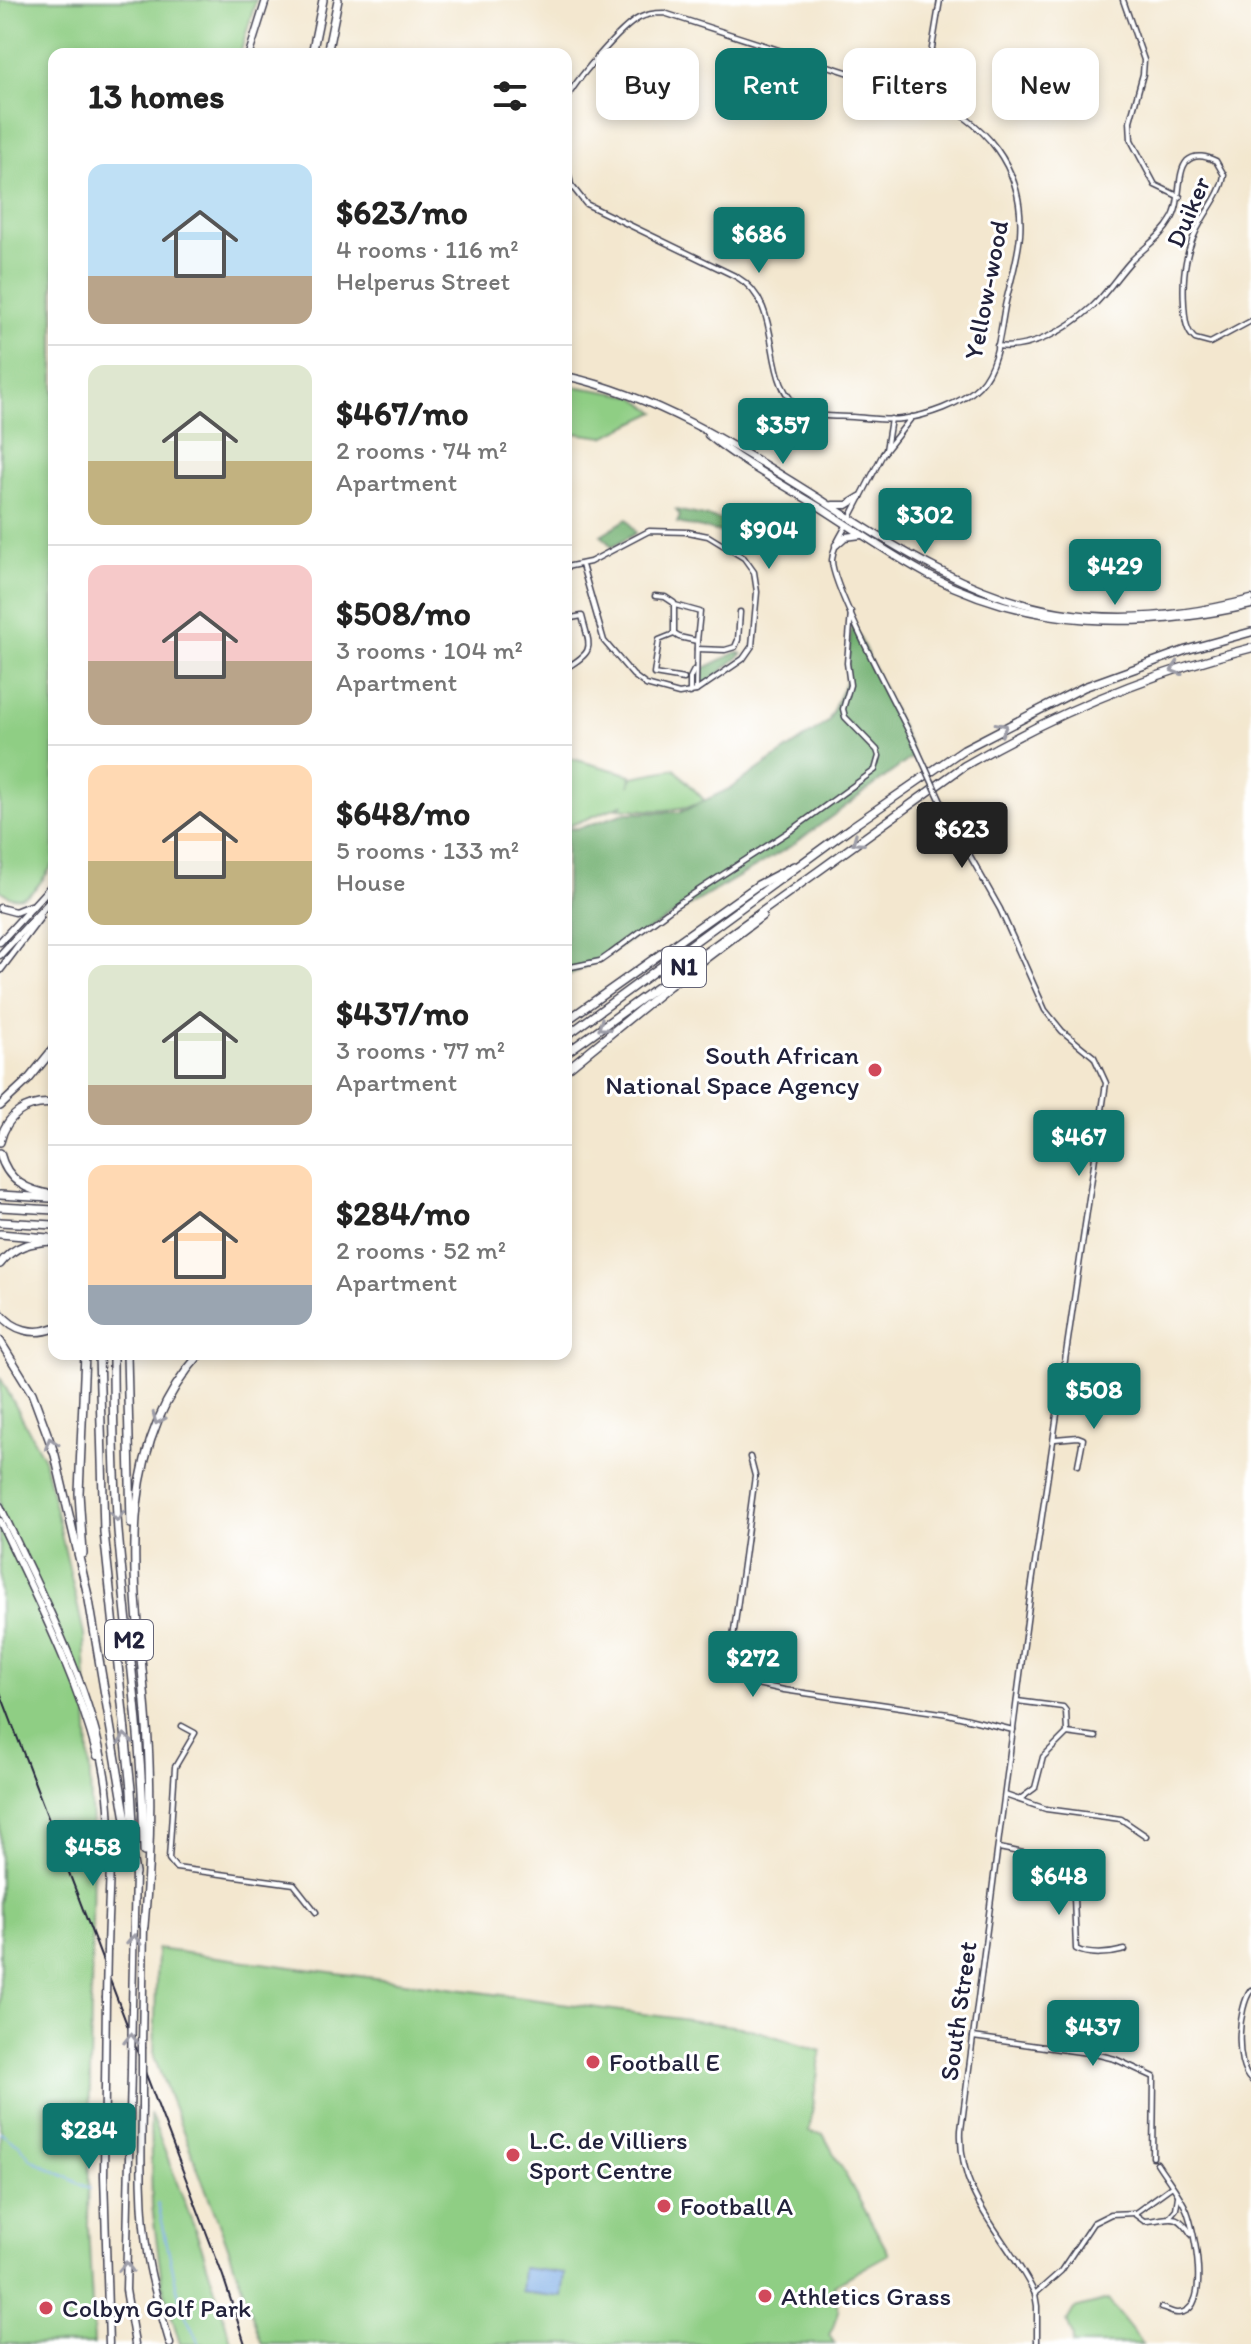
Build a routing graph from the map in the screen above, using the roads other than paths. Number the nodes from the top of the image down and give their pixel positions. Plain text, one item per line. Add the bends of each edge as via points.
1 (266, 0) edge
2 (323, 0) edge
3 (338, 0) edge
4 (940, 0) edge
5 (1123, 0) edge
6 (251, 48) edge
7 (313, 48) edge
8 (328, 48) edge
9 (932, 48) edge
10 (843, 70) edge
11 (572, 90) edge
12 (969, 120) edge
13 (572, 186) edge
14 (1180, 197) junction
15 (1251, 321) edge
16 (997, 346) junction
17 (572, 378) edge
18 (913, 416) junction
19 (891, 419) junction
20 (702, 430) junction
21 (886, 450) junction
22 (860, 497) junction
23 (826, 503) junction
24 (848, 522) junction
25 (861, 535) junction
26 (836, 545) junction
27 (582, 565) junction
28 (572, 566) edge
29 (655, 596) dead end
30 (1251, 599) edge
31 (675, 605) junction
32 (1251, 605) edge
33 (740, 612) dead end
34 (851, 612) junction
35 (596, 613) junction
36 (582, 616) junction
37 (572, 618) edge
38 (1251, 632) edge
39 (674, 634) junction
40 (697, 641) junction
41 (1251, 648) edge
42 (697, 649) junction
43 (572, 664) edge
44 (695, 668) junction
45 (684, 679) dead end
46 (696, 691) junction
47 (690, 693) junction
48 (800, 865) junction
49 (802, 881) junction
50 (48, 890) edge
51 (38, 901) junction
52 (48, 905) edge
53 (0, 908) edge
54 (44, 910) junction
55 (0, 942) edge
56 (0, 955) edge
57 (572, 967) edge
58 (0, 970) edge
59 (572, 1017) edge
60 (572, 1032) edge
61 (572, 1049) edge
62 (48, 1055) edge
63 (572, 1065) edge
64 (48, 1104) edge
65 (0, 1106) edge
66 (0, 1142) edge
67 (0, 1153) edge
68 (48, 1194) edge
69 (0, 1195) edge
70 (48, 1196) edge
71 (0, 1207) edge
72 (48, 1210) edge
73 (0, 1222) edge
74 (48, 1225) edge
75 (0, 1234) edge
76 (48, 1239) edge
77 (48, 1241) edge
78 (0, 1264) edge
79 (0, 1313) edge
80 (48, 1330) edge
81 (0, 1341) edge
82 (85, 1360) edge
83 (99, 1360) edge
84 (113, 1360) edge
85 (127, 1360) edge
86 (196, 1360) edge
87 (1055, 1439) junction
88 (1083, 1446) junction
89 (1091, 1448) dead end
90 (750, 1457) dead end
91 (1078, 1465) dead end
92 (0, 1506) edge
93 (0, 1521) edge
94 (137, 1599) junction
95 (89, 1600) junction
96 (1017, 1701) junction
97 (182, 1726) dead end
98 (1013, 1730) junction
99 (1067, 1733) junction
100 (1096, 1737) dead end
101 (1005, 1795) junction
102 (1020, 1799) junction
103 (109, 1827) junction
104 (1146, 1836) dead end
105 (999, 1848) junction
106 (135, 1873) junction
107 (316, 1912) dead end
108 (144, 1926) junction
109 (1125, 1950) dead end
110 (1251, 1990) edge
111 (973, 2037) junction
112 (1251, 2080) edge
113 (1153, 2157) dead end
114 (1157, 2163) dead end
115 (1172, 2187) junction
116 (1178, 2195) junction
117 (1133, 2213) junction
118 (1170, 2216) junction
119 (1194, 2241) junction
120 (1035, 2294) junction
121 (1161, 2308) dead end
122 (109, 2344) edge
123 (135, 2344) edge
124 (170, 2344) edge
125 (1037, 2344) edge

1 - 6 main road
2 - 7 highway
3 - 8 highway
4 - 9 street
5 - 14 street via 1144,63 1129,126 1131,140 1155,185
10 - 11 street, Yellow-wood via 658,13 630,23
12 - 16 street, Yellow-wood via 999,151 1020,210 1019,240
13 - 19 street, Yellow-wood via 586,204 754,289 764,306 782,385 796,404 820,415
14 - 15 street, Duiker via 1189,160 1206,157 1221,165 1223,182 1196,230 1185,263 1184,307 1190,335 1210,343
14 - 16 street, Duiker via 1165,228 1091,308 1030,344
16 - 18 street, Yellow-wood via 988,375 973,392
17 - 20 main road via 633,396
18 - 19 street, Yellow-wood
18 - 21 street
19 - 21 street
20 - 23 main road
20 - 24 main road
21 - 22 street
22 - 23 main road via 845,506
22 - 24 street
23 - 24 main road
24 - 25 main road
24 - 26 street
24 - 30 main road via 944,574 1011,600 1061,612 1165,615
25 - 26 main road via 845,537
25 - 32 main road via 959,589 1059,617 1138,622
26 - 34 street, South Street via 833,569
27 - 28 street
27 - 35 street
27 - 46 street via 649,531 708,536 744,558 757,580 755,637 740,662
29 - 31 street
31 - 39 street
31 - 40 street via 700,612
33 - 42 street via 734,648
34 - 57 street via 850,685 843,709 877,750 875,770 600,961
34 - 87 street, South Street, bridge via 1045,1010 1094,1057 1106,1083
35 - 36 street
35 - 47 street via 604,641 636,678 656,688
36 - 37 street
36 - 43 street via 589,651
48 -> 38 highway, N1 via 964,749 1030,713 1119,673
39 - 40 street
39 - 45 street via 657,644 654,674
40 - 42 street
41 -> 49 highway, N1 via 1138,682 1025,732 941,781
42 - 44 street
44 - 46 street
44 - 47 street
46 - 47 street
48 - 59 highway via 758,885
48 - 60 highway, N1
49 -> 61 highway, N1
49 - 63 highway
50 - 51 main road
51 - 53 main road via 15,912
51 - 55 main road
52 - 54 main road
54 - 56 main road
54 - 58 main road
62 - 65 highway
64 - 66 highway via 17,1113
67 - 68 highway via 15,1180
69 - 70 highway
71 - 72 highway
73 - 74 highway
75 - 76 highway
77 - 78 highway via 25,1245
79 - 80 highway via 28,1331
95 -> 81 highway via 45,1424
82 - 95 highway via 79,1513
106 -> 83 highway, M2 via 104,1532
84 -> 108 highway, M2 via 118,1528 143,1792
85 - 94 highway
86 -> 94 highway via 167,1399 144,1459 136,1513
87 - 88 street via 1081,1438
87 - 96 street, South Street
88 - 89 street
88 - 91 street
90 - 98 street via 755,1476 730,1660 734,1679 948,1714
92 - 103 main road via 85,1698 104,1770
93 - 103 main road via 79,1696 98,1759
94 - 108 highway via 149,1763
95 - 106 highway
96 - 98 street, South Street
96 - 99 street via 1065,1708
97 - 107 street via 195,1733 175,1767 169,1859 176,1868 294,1884
98 - 101 street, South Street
99 - 100 street
99 - 102 street via 1043,1757 1034,1790
101 - 102 street
101 - 105 street, South Street
102 - 104 street via 1046,1809 1121,1819
103 - 122 main road, bridge via 104,2175
105 - 109 street via 1068,1862 1073,1871 1076,1949 1106,1954
105 - 111 street, South Street
123 -> 106 main road, M2, bridge via 126,2290
108 - 124 main road, M2, bridge via 145,2233
110 - 112 street via 1239,2054
111 - 113 street via 1095,2054 1154,2077
111 - 120 street, South Street via 961,2130 963,2169 974,2197
114 - 115 street
115 - 116 street
115 - 117 street
116 - 118 street
116 - 119 street
117 - 118 street via 1144,2221
117 - 120 street via 1111,2214 1093,2223 1061,2271
118 - 119 street via 1182,2222
119 - 121 street via 1199,2281 1194,2300 1181,2313
120 - 125 street, South Street

